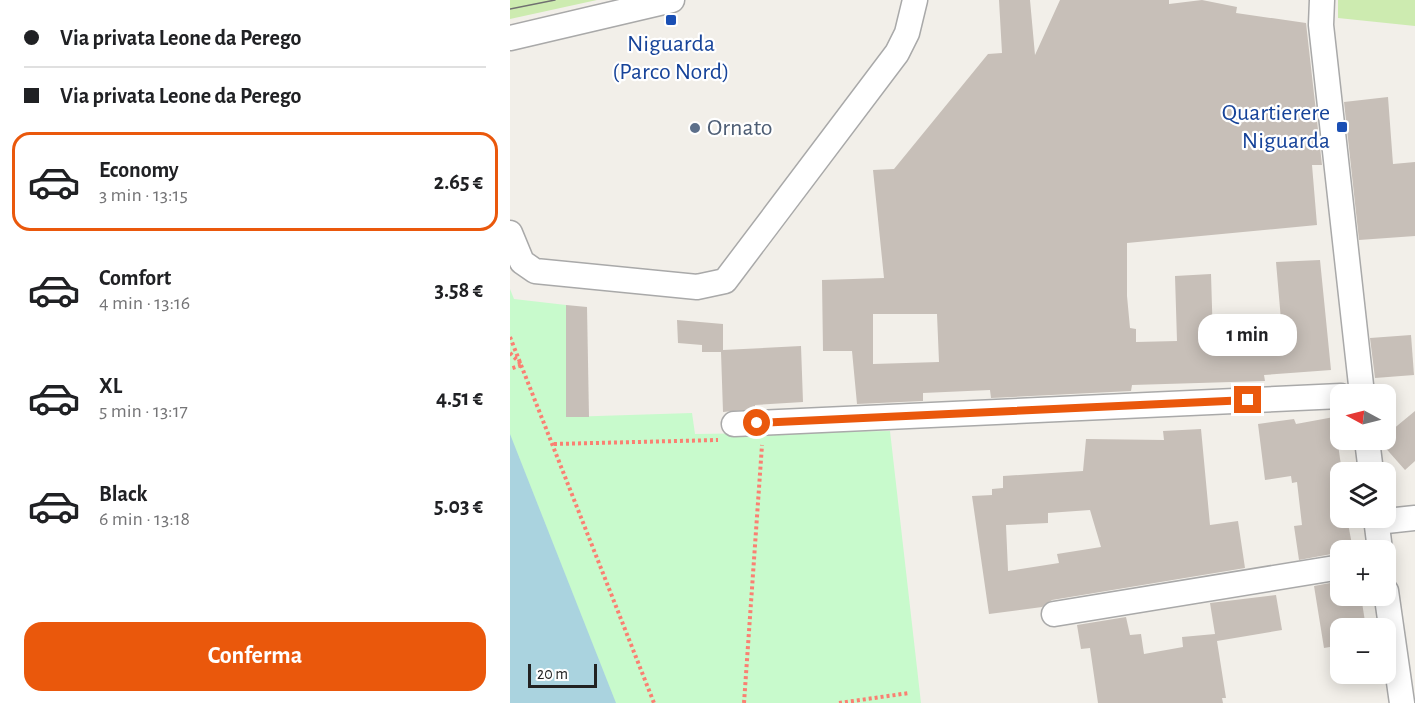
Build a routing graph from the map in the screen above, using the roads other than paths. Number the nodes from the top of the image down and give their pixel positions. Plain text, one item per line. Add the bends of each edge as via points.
1 (672, 0) edge
2 (915, 0) edge
3 (1322, 0) edge
4 (510, 38) edge
5 (510, 233) edge
6 (1361, 384) edge
7 (1330, 397) edge
8 (730, 432) road end
9 (1415, 518) edge
10 (1396, 519) edge
11 (1330, 569) edge
12 (1388, 606) edge
13 (1054, 614) dead end
14 (1402, 703) edge

1 - 4 street
2 - 5 street via 907,33 897,52 725,280 697,287 536,271 522,262
3 - 6 street via 1321,25
7 - 8 street
9 - 10 street
11 - 13 street
12 - 14 street

